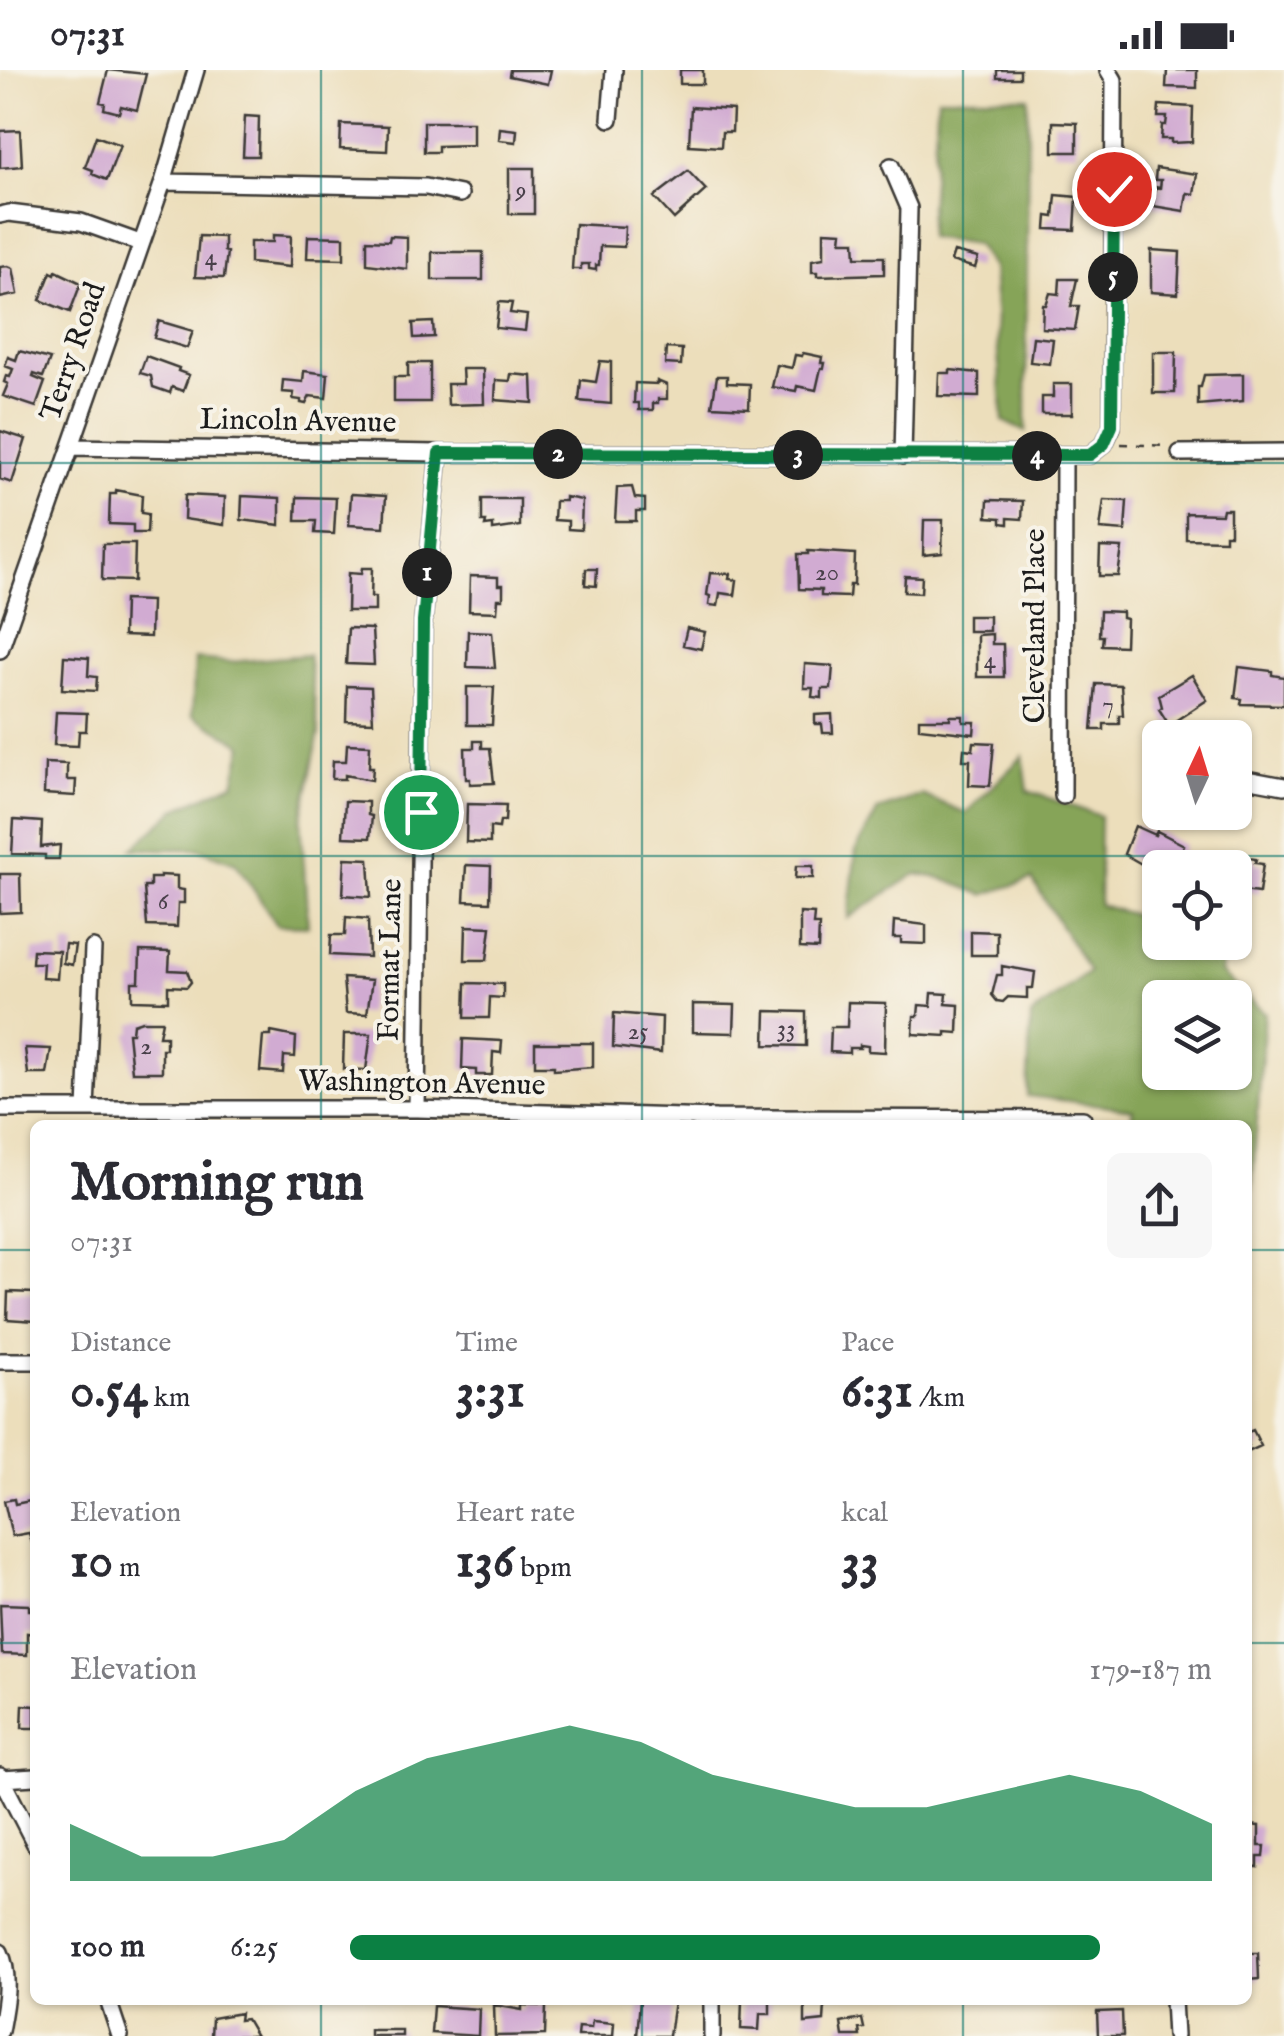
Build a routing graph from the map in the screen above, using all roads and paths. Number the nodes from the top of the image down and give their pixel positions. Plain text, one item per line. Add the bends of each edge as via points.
1 (196, 70) edge
2 (614, 70) edge
3 (1108, 70) edge
4 (610, 120) dead end
5 (891, 166) dead end
6 (162, 182) junction
7 (460, 194) dead end
8 (0, 214) edge
9 (140, 243) junction
10 (1104, 444) junction
11 (71, 447) junction
12 (1284, 452) edge
13 (439, 453) junction
14 (1180, 453) joint
15 (903, 456) junction
16 (1064, 456) junction
17 (0, 650) edge
18 (1252, 780) edge
19 (1284, 786) edge
20 (1063, 796) dead end
21 (93, 948) dead end
22 (86, 1109) junction
23 (0, 1110) edge
24 (417, 1110) junction
25 (1082, 1119) dead end
26 (689, 1120) edge
27 (989, 1120) edge
28 (0, 1361) edge
29 (30, 1361) edge
30 (1, 1777) edge
31 (30, 1777) edge
32 (30, 1834) edge
33 (0, 1952) edge
34 (110, 2005) edge
35 (712, 2005) edge
36 (1172, 2005) edge
37 (0, 2030) edge
38 (120, 2036) edge
39 (712, 2036) edge
40 (1175, 2036) edge

1 - 6 street, Terry Road
2 - 4 street
3 - 10 street via 1114,80 1112,426
5 - 15 street via 909,208
6 - 7 street via 426,187
6 - 9 street, Terry Road
8 - 9 street via 81,222
9 - 11 street, Terry Road
10 - 14 path via 1175,446
10 - 16 street, Lincoln Avenue via 1090,455
11 - 13 street, Lincoln Avenue
11 - 17 street, Terry Road
12 - 14 street
13 - 15 street, Lincoln Avenue
13 - 24 street, Format Lane via 423,622
15 - 16 street, Lincoln Avenue
16 - 20 street, Cleveland Place
18 - 19 street
21 - 22 street
22 - 23 street, Washington Avenue
22 - 24 street, Washington Avenue
24 - 26 street, Washington Avenue
25 - 27 street, Washington Avenue
28 - 29 street
30 - 31 street
30 - 32 street
33 - 37 street via 6,1999
34 - 38 street
35 - 39 street
36 - 40 street

